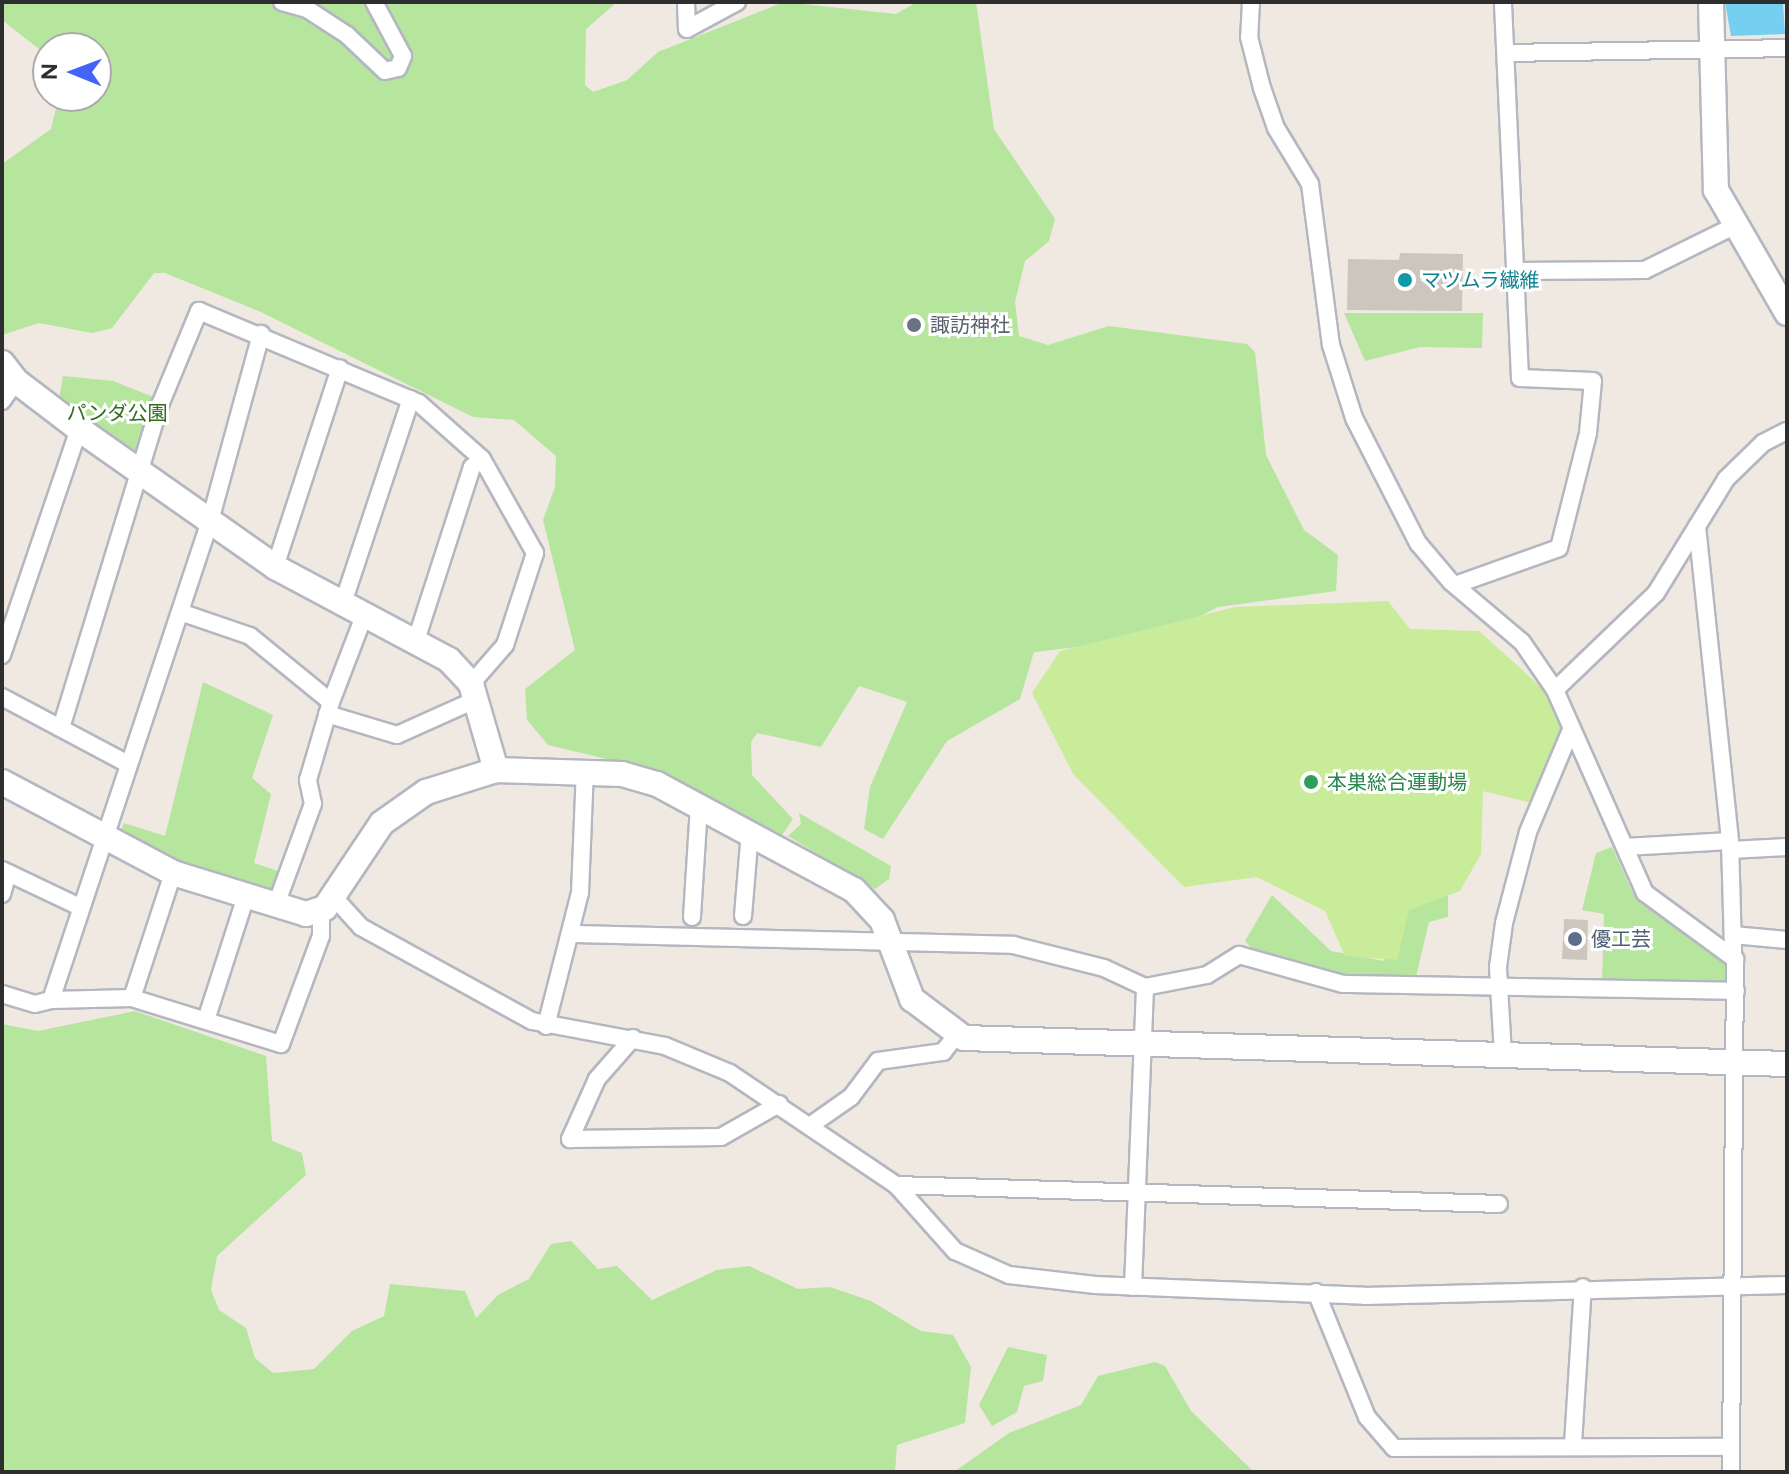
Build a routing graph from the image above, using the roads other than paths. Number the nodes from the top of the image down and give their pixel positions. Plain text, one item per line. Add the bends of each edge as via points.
1 (282, 2) edge
2 (374, 2) edge
3 (686, 2) edge
4 (737, 2) edge
5 (1251, 2) edge
6 (1503, 2) edge
7 (1711, 2) edge
8 (1787, 48) edge
9 (1506, 53) junction
10 (1712, 54) junction
11 (1734, 226) junction
12 (1517, 271) junction
13 (1786, 310) edge
14 (261, 334) junction
15 (340, 368) junction
16 (7, 382) edge
17 (411, 399) junction
18 (79, 429) junction
19 (1787, 431) edge
20 (482, 459) junction
21 (140, 472) junction
22 (210, 521) junction
23 (1697, 526) junction
24 (275, 567) junction
25 (1455, 585) junction
26 (342, 606) junction
27 (180, 612) junction
28 (364, 616) junction
29 (415, 643) junction
30 (2, 655) edge
31 (1555, 690) junction
32 (474, 692) junction
33 (2, 697) edge
34 (329, 708) junction
35 (61, 728) junction
36 (1570, 732) junction
37 (128, 764) junction
38 (496, 770) junction
39 (585, 771) junction
40 (2, 782) edge
41 (699, 805) junction
42 (750, 831) junction
43 (105, 838) junction
44 (1730, 846) junction
45 (1625, 847) junction
46 (1787, 847) edge
47 (5, 872) edge
48 (173, 873) junction
49 (2, 894) edge
50 (246, 896) junction
51 (326, 903) junction
52 (276, 905) junction
53 (80, 907) junction
54 (743, 916) dead end
55 (692, 917) dead end
56 (573, 934) junction
57 (890, 940) junction
58 (1787, 940) edge
59 (1733, 943) junction
60 (1504, 985) junction
61 (1145, 987) junction
62 (1736, 991) junction
63 (2, 994) edge
64 (132, 998) junction
65 (51, 1000) junction
66 (206, 1020) junction
67 (546, 1026) junction
68 (957, 1035) junction
69 (633, 1038) junction
70 (1141, 1045) junction
71 (1503, 1055) junction
72 (1736, 1064) junction
73 (1787, 1064) edge
74 (779, 1104) junction
75 (811, 1125) junction
76 (896, 1185) junction
77 (1139, 1192) junction
78 (1499, 1204) dead end
79 (1787, 1285) edge
80 (1133, 1287) junction
81 (1583, 1287) junction
82 (1729, 1288) junction
83 (1316, 1292) junction
84 (1573, 1444) junction
85 (1730, 1447) junction
86 (1731, 1472) edge

1 - 2 street via 307,9 347,35 385,71 398,68 403,56
3 - 4 street via 687,29
5 - 25 street via 1249,37 1262,88 1276,128 1310,184 1331,345 1344,398 1418,543
6 - 9 street
7 - 10 street
8 - 10 street
9 - 10 street
9 - 12 street
10 - 11 street via 1714,180
11 - 12 street via 1645,270
11 - 13 street
12 - 25 street via 1520,378 1593,381 1588,433 1559,548
14 - 15 street
14 - 21 street via 206,310 191,317
14 - 22 street
15 - 17 street
15 - 24 street
16 - 18 street
17 - 20 street via 447,421
17 - 26 street
18 - 21 street
18 - 30 street
19 - 23 street via 1747,456
20 - 29 street via 472,467
20 - 32 street via 535,553 505,645
21 - 22 street
21 - 35 street
22 - 24 street
22 - 27 street
23 - 31 street via 1656,593
23 - 44 street
24 - 26 street
25 - 31 street via 1522,642
26 - 28 street
27 - 34 street via 250,636
27 - 37 street
28 - 29 street
28 - 34 street
29 - 32 street via 449,660
31 - 36 street
32 - 34 street via 397,735
32 - 38 street
33 - 35 street
34 - 52 street via 308,780 313,804
35 - 37 street
36 - 45 street
36 - 60 street via 1528,832 1511,891 1498,967
37 - 43 street
38 - 39 street
38 - 51 street via 470,774 397,807
39 - 41 street via 657,784
39 - 56 street
40 - 43 street
41 - 42 street
41 - 55 street
42 - 54 street
42 - 57 street via 854,890 882,920
43 - 48 street
43 - 53 street
44 - 45 street
44 - 46 street
44 - 59 street
45 - 59 street via 1645,893
47 - 49 street
47 - 53 street
48 - 50 street
48 - 64 street
50 - 52 street
50 - 66 street
51 - 52 street
51 - 66 street via 321,936 281,1044
51 - 67 street
53 - 65 street
56 - 57 street
56 - 67 street
57 - 61 street via 1013,945 1104,968
57 - 68 street via 912,999
58 - 59 street
59 - 62 street
60 - 61 street via 1343,984 1239,955 1207,975
60 - 62 street
60 - 71 street
61 - 70 street
62 - 72 street
63 - 65 street via 35,1004
64 - 65 street
64 - 66 street
67 - 69 street
68 - 70 street
68 - 75 street via 943,1052 878,1061 851,1097
69 - 74 street via 709,1063
69 - 74 street via 597,1079 570,1139 721,1137
70 - 71 street
70 - 77 street
71 - 72 street
72 - 73 street
72 - 82 street
74 - 75 street
75 - 76 street
76 - 77 street
76 - 80 street via 955,1251 1009,1275
77 - 78 street
77 - 80 street
79 - 82 street
80 - 83 street
81 - 82 street
81 - 83 street via 1402,1295
81 - 84 street
82 - 85 street
83 - 84 street via 1367,1417 1394,1448
84 - 85 street
85 - 86 street

